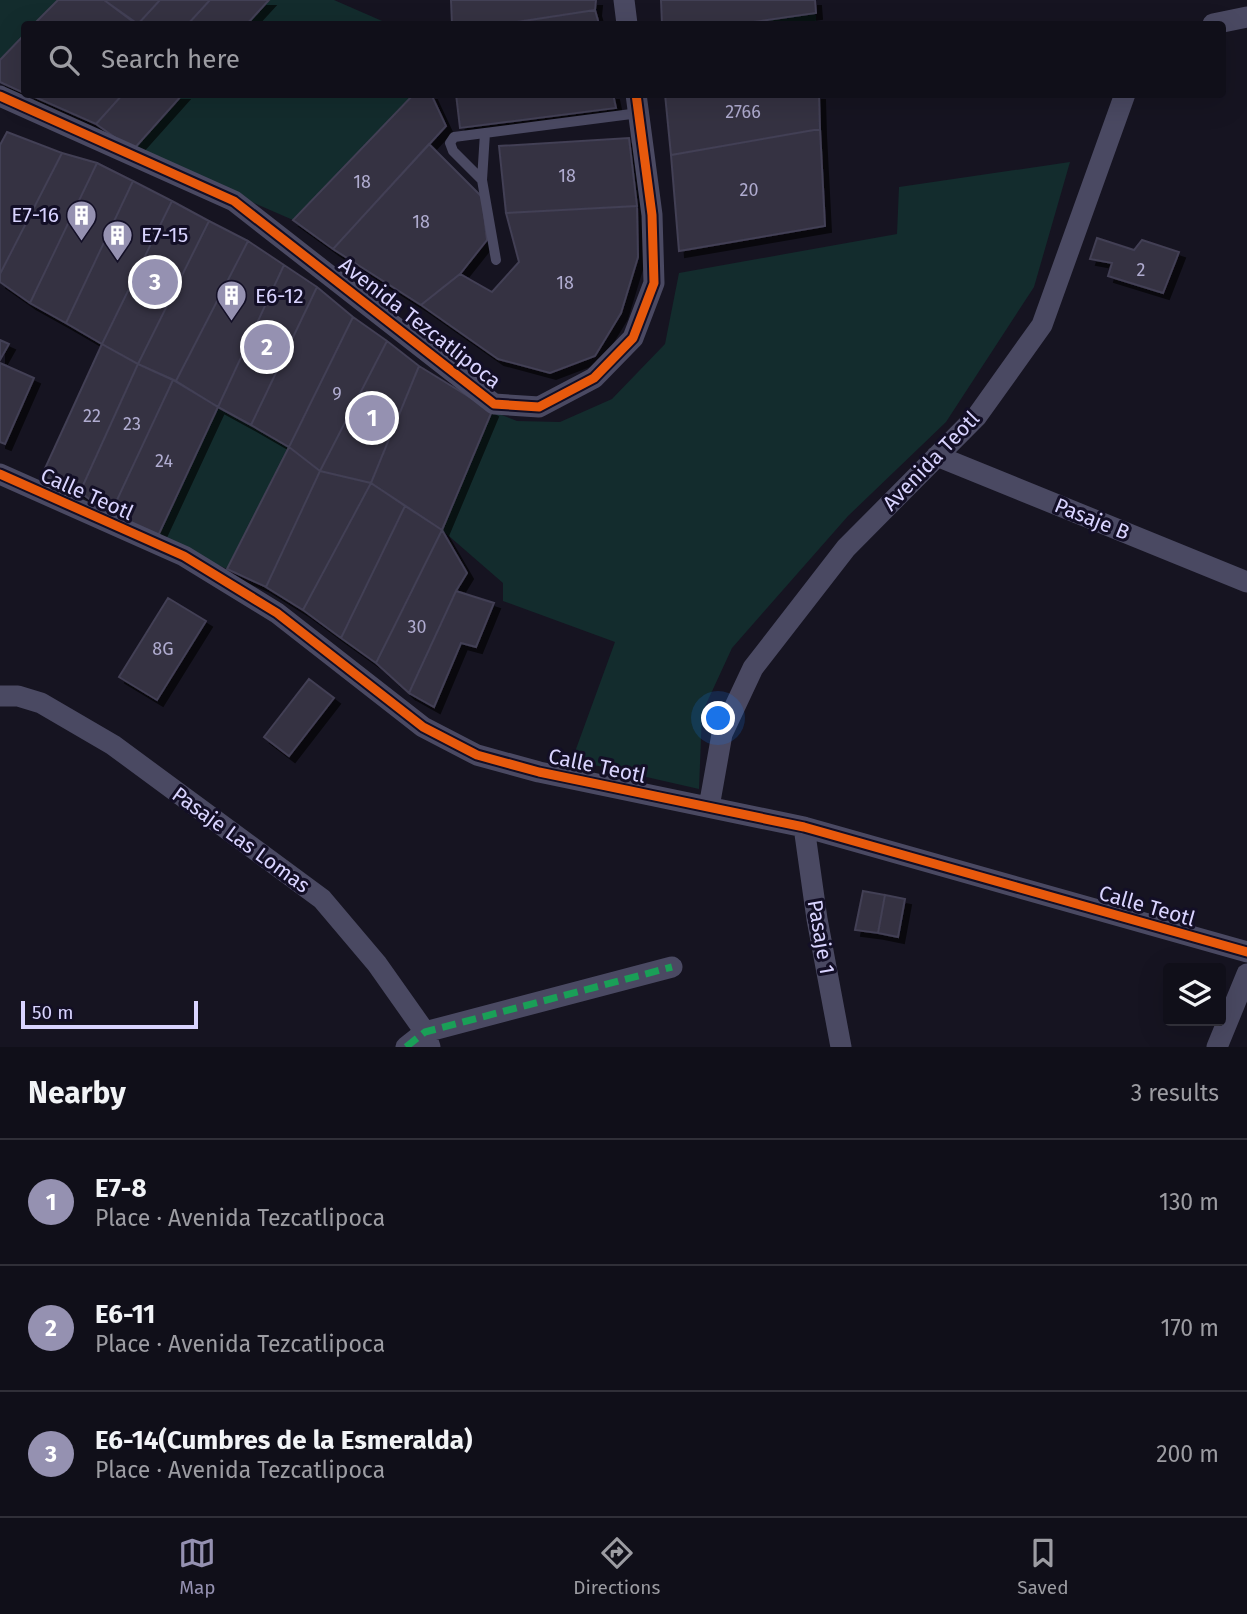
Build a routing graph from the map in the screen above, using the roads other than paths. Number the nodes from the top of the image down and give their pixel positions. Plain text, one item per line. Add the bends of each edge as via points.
1 (624, 0) edge
2 (1247, 17) edge
3 (627, 21) edge
4 (1226, 21) edge
5 (1226, 28) edge
6 (0, 96) edge
7 (1124, 98) edge
8 (637, 104) edge
9 (485, 132) junction
10 (482, 180) junction
11 (496, 260) dead end
12 (937, 456) junction
13 (0, 474) edge
14 (1247, 582) edge
15 (0, 696) edge
16 (709, 807) junction
17 (804, 827) junction
18 (1247, 952) edge
19 (672, 967) dead end
20 (1247, 974) edge
21 (428, 1040) edge
22 (406, 1047) edge
23 (841, 1047) edge
24 (1217, 1047) edge

1 - 3 street
2 - 4 street
2 - 5 street
6 - 8 street, Avenida Tezcatlipoca via 234,201 494,404 540,407 594,378 633,338 654,283 652,215
7 - 12 street, Avenida Teotl via 1042,325 977,416
8 - 9 lane
9 - 10 lane
9 - 10 lane via 454,137 450,143
10 - 11 lane
12 - 14 street, Pasaje B
12 - 16 street, Avenida Teotl via 846,548 753,668 722,734
13 - 16 street, Calle Teotl via 184,556 277,613 423,727 477,755
15 - 21 street, Pasaje Las Lomas via 41,703 113,745 321,900 377,964
16 - 17 street, Calle Teotl
17 - 18 street, Calle Teotl
17 - 23 street, Pasaje 1
19 - 21 street
20 - 24 street
21 - 22 street

